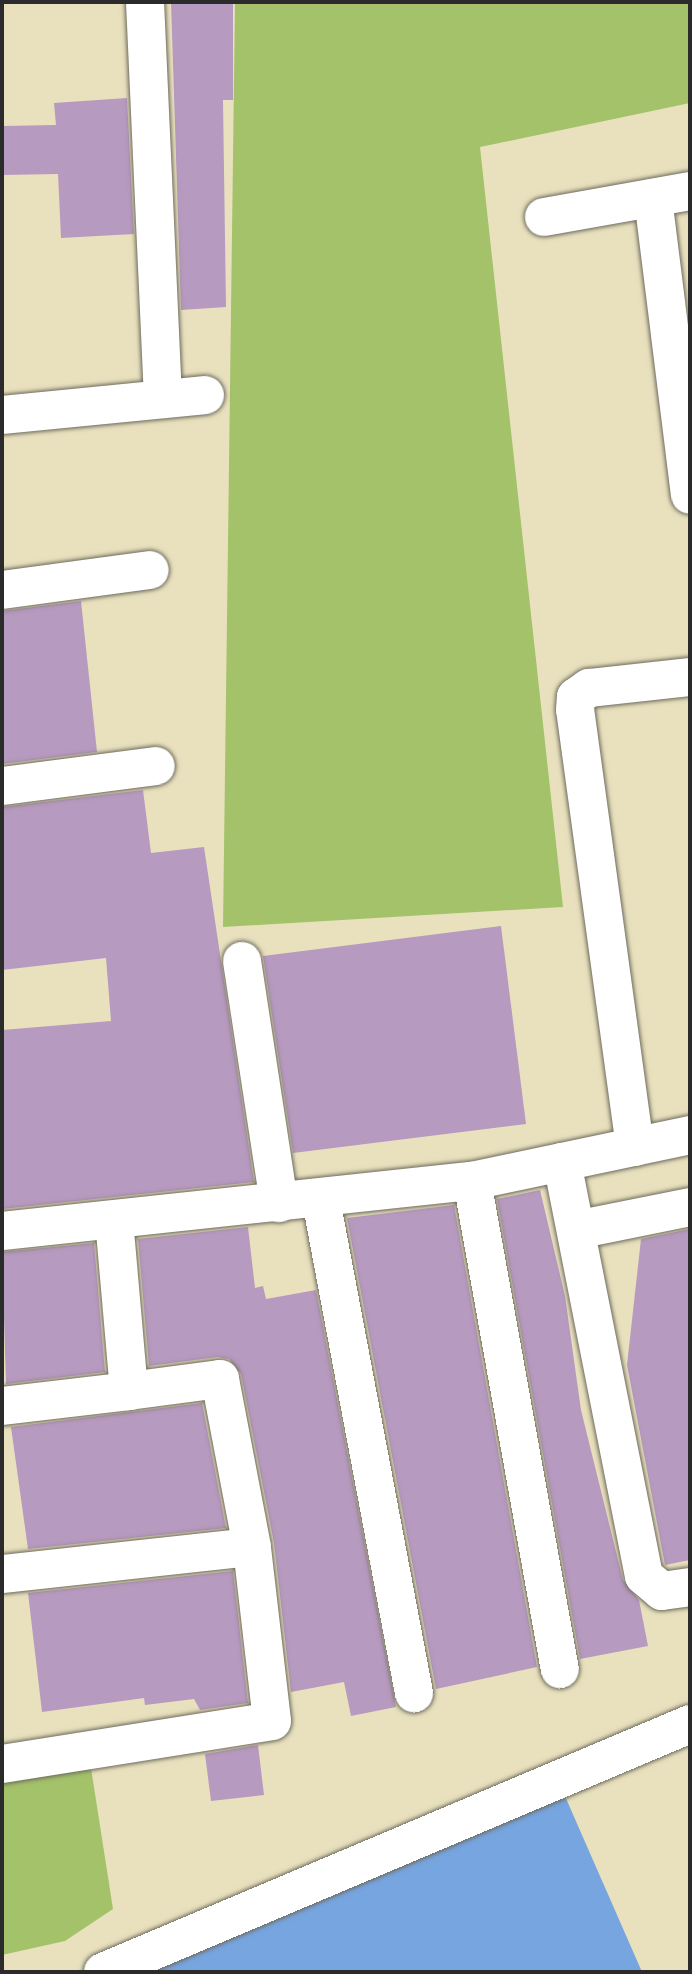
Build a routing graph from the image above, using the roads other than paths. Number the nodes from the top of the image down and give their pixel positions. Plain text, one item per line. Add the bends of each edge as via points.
1 (145, 2) edge
2 (690, 191) edge
3 (653, 198) junction
4 (544, 217) dead end
5 (205, 395) dead end
6 (163, 399) junction
7 (2, 415) edge
8 (690, 495) edge
9 (150, 570) dead end
10 (2, 590) edge
11 (690, 677) edge
12 (156, 765) dead end
13 (2, 786) edge
14 (242, 961) dead end
15 (690, 1135) edge
16 (635, 1147) junction
17 (562, 1162) junction
18 (472, 1181) junction
19 (321, 1200) junction
20 (279, 1203) junction
21 (690, 1207) edge
22 (114, 1220) junction
23 (576, 1230) junction
24 (2, 1231) edge
25 (129, 1391) junction
26 (2, 1406) edge
27 (252, 1547) junction
28 (2, 1574) edge
29 (690, 1587) edge
30 (559, 1670) dead end
31 (414, 1693) dead end
32 (690, 1724) edge
33 (2, 1764) edge
34 (103, 1972) edge

1 - 6 street
2 - 3 street
3 - 4 street
3 - 8 street
5 - 6 street
6 - 7 street
9 - 10 street
11 - 16 street via 589,688 576,697
12 - 13 street
14 - 20 street
15 - 16 street
16 - 17 street
17 - 18 street
17 - 23 street
18 - 19 street
18 - 30 street
19 - 20 street
19 - 31 street
20 - 22 street
21 - 23 street
22 - 24 street
22 - 25 street
23 - 29 street via 644,1576 662,1591
25 - 26 street
25 - 27 street via 220,1379
27 - 28 street
27 - 33 street via 272,1721
32 - 34 street

